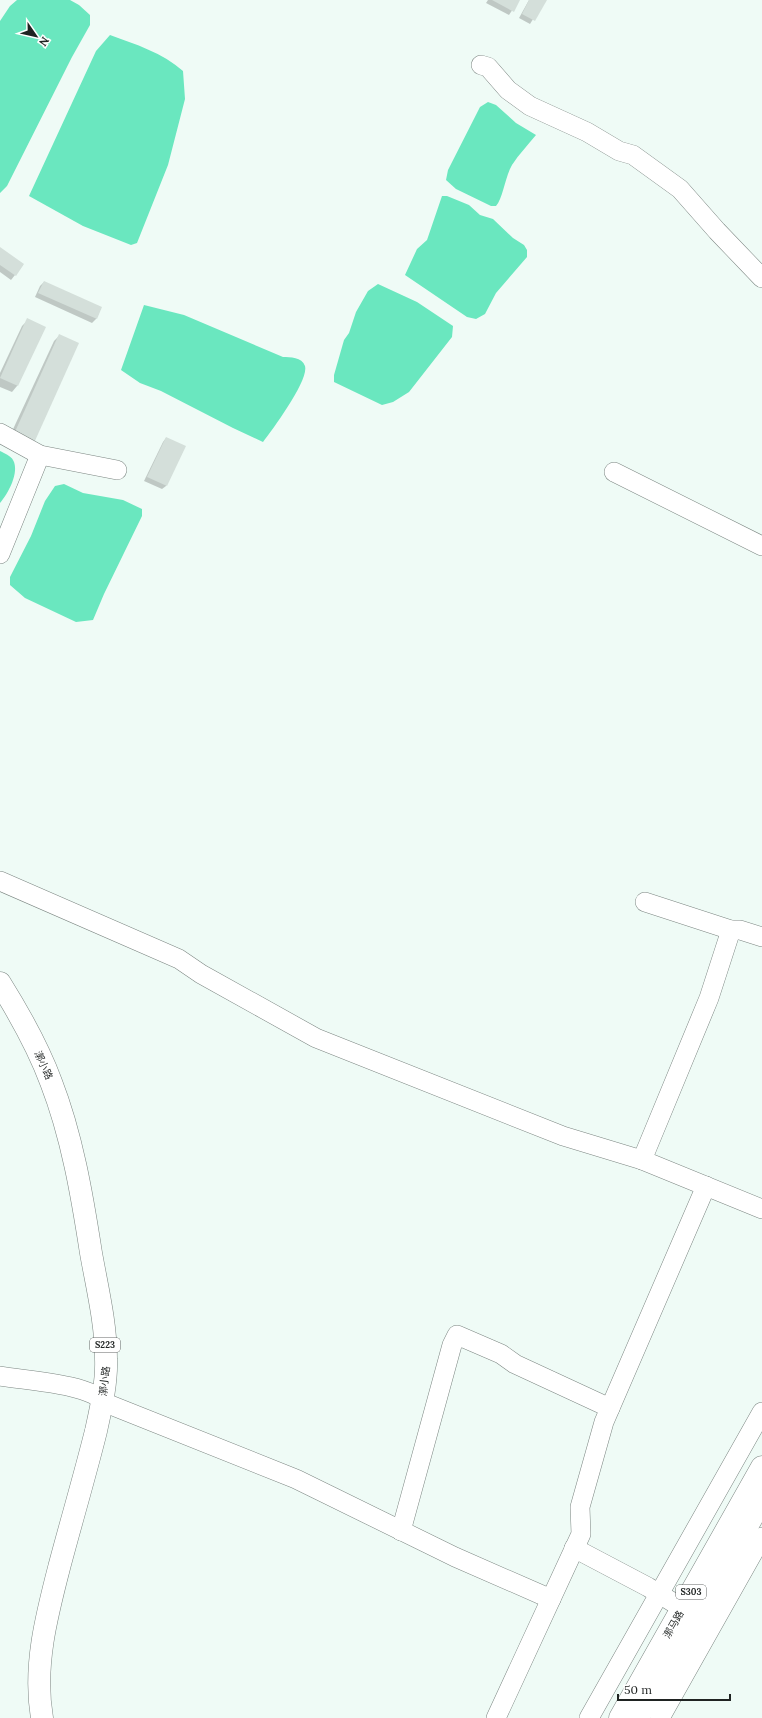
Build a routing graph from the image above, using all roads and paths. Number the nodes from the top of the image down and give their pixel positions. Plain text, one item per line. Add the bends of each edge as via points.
1 (481, 65) dead end
2 (762, 278) edge
3 (0, 433) edge
4 (40, 455) junction
5 (117, 470) dead end
6 (614, 472) dead end
7 (762, 546) edge
8 (0, 554) edge
9 (0, 881) edge
10 (645, 902) dead end
11 (730, 930) junction
12 (762, 937) edge
13 (0, 983) edge
14 (642, 1160) junction
15 (706, 1186) junction
16 (762, 1209) edge
17 (0, 1376) edge
18 (102, 1398) junction
19 (610, 1408) junction
20 (762, 1412) edge
21 (762, 1467) edge
22 (762, 1500) edge
23 (402, 1531) junction
24 (762, 1537) edge
25 (574, 1548) junction
26 (660, 1594) junction
27 (551, 1598) junction
28 (682, 1608) junction
29 (42, 1718) edge
30 (496, 1718) edge
31 (589, 1718) edge
32 (620, 1718) edge
33 (638, 1718) edge
34 (660, 1718) edge

1 - 2 street via 488,67 508,90 530,106 587,132 619,151 633,155 680,189
3 - 4 street
4 - 5 street
4 - 8 street
6 - 7 street
9 - 14 street via 179,959 201,974 316,1038 563,1136
10 - 11 street
11 - 12 street via 740,930
11 - 14 street via 709,998
13 - 18 main road, 漷小路 / S223 via 32,1039 48,1074 71,1146 103,1324 106,1360
14 - 15 street
15 - 16 street
15 - 19 street
17 - 18 street via 83,1390
18 - 23 street via 108,1404 296,1479
18 - 29 main road, 漷小路 / S223 via 41,1644 38,1699
19 - 23 street via 457,1335 450,1352
19 - 25 street via 580,1507 580,1534
20 - 26 street
21 - 28 main road, 漷马路 / S303
22 - 33 main road, 漷马路 / S303
23 - 27 street
24 - 34 street
25 - 26 street
25 - 27 street
26 - 28 street
26 - 31 street
27 - 30 street
28 - 32 main road, 漷马路 / S303

